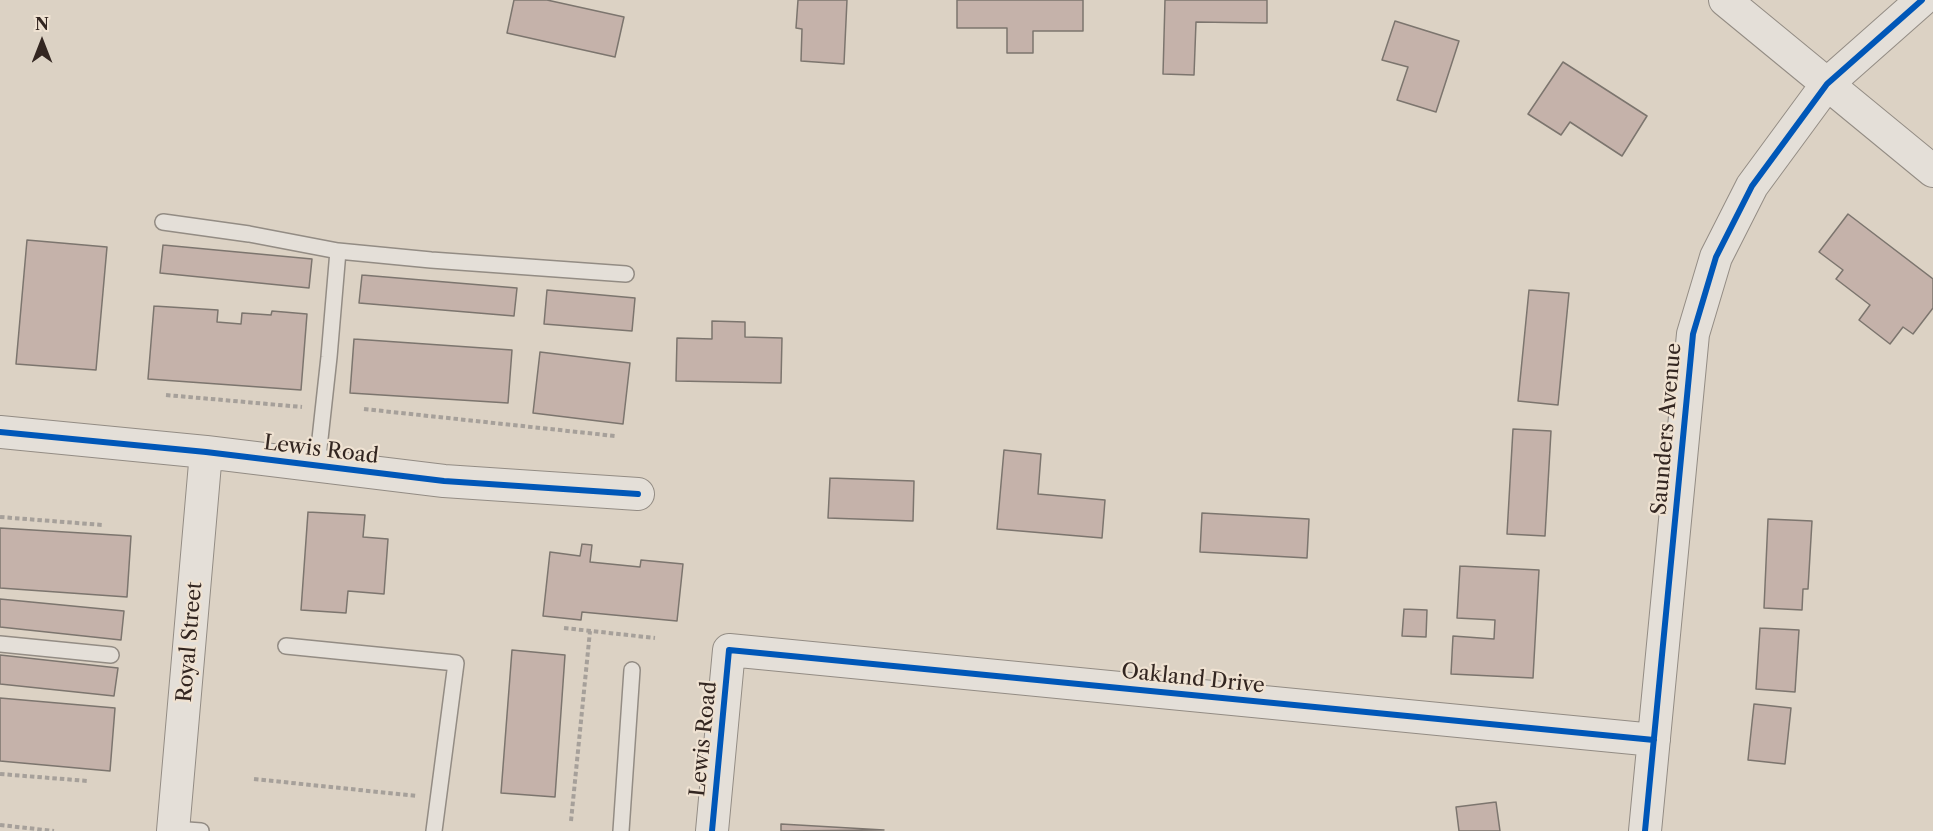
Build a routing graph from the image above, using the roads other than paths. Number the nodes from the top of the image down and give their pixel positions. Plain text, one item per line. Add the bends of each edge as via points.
1 (1725, 0) edge
2 (1922, 0) edge
3 (1827, 84) junction
4 (1933, 171) edge
5 (163, 222) dead end
6 (338, 251) junction
7 (626, 274) dead end
8 (0, 432) edge
9 (206, 452) junction
10 (317, 466) junction
11 (638, 494) dead end
12 (0, 644) edge
13 (286, 646) dead end
14 (729, 650) joint
15 (111, 655) dead end
16 (632, 670) dead end
17 (1654, 740) junction
18 (183, 830) edge
19 (434, 831) edge
20 (621, 831) edge
21 (712, 831) edge
22 (1645, 831) edge

1 - 3 street
2 - 3 street, Saunders Avenue
3 - 4 street
3 - 17 street, Saunders Avenue via 1752,186 1716,257 1693,334
5 - 6 lane
6 - 7 lane
6 - 10 lane
8 - 9 street, Lewis Road
9 - 10 street, Lewis Road
9 - 18 street, Royal Street
10 - 11 street, Lewis Road via 444,481
12 - 15 lane
13 - 19 lane via 456,663
14 - 17 street, Oakland Drive
14 - 21 street, Lewis Road
16 - 20 lane
17 - 22 street, Saunders Avenue

